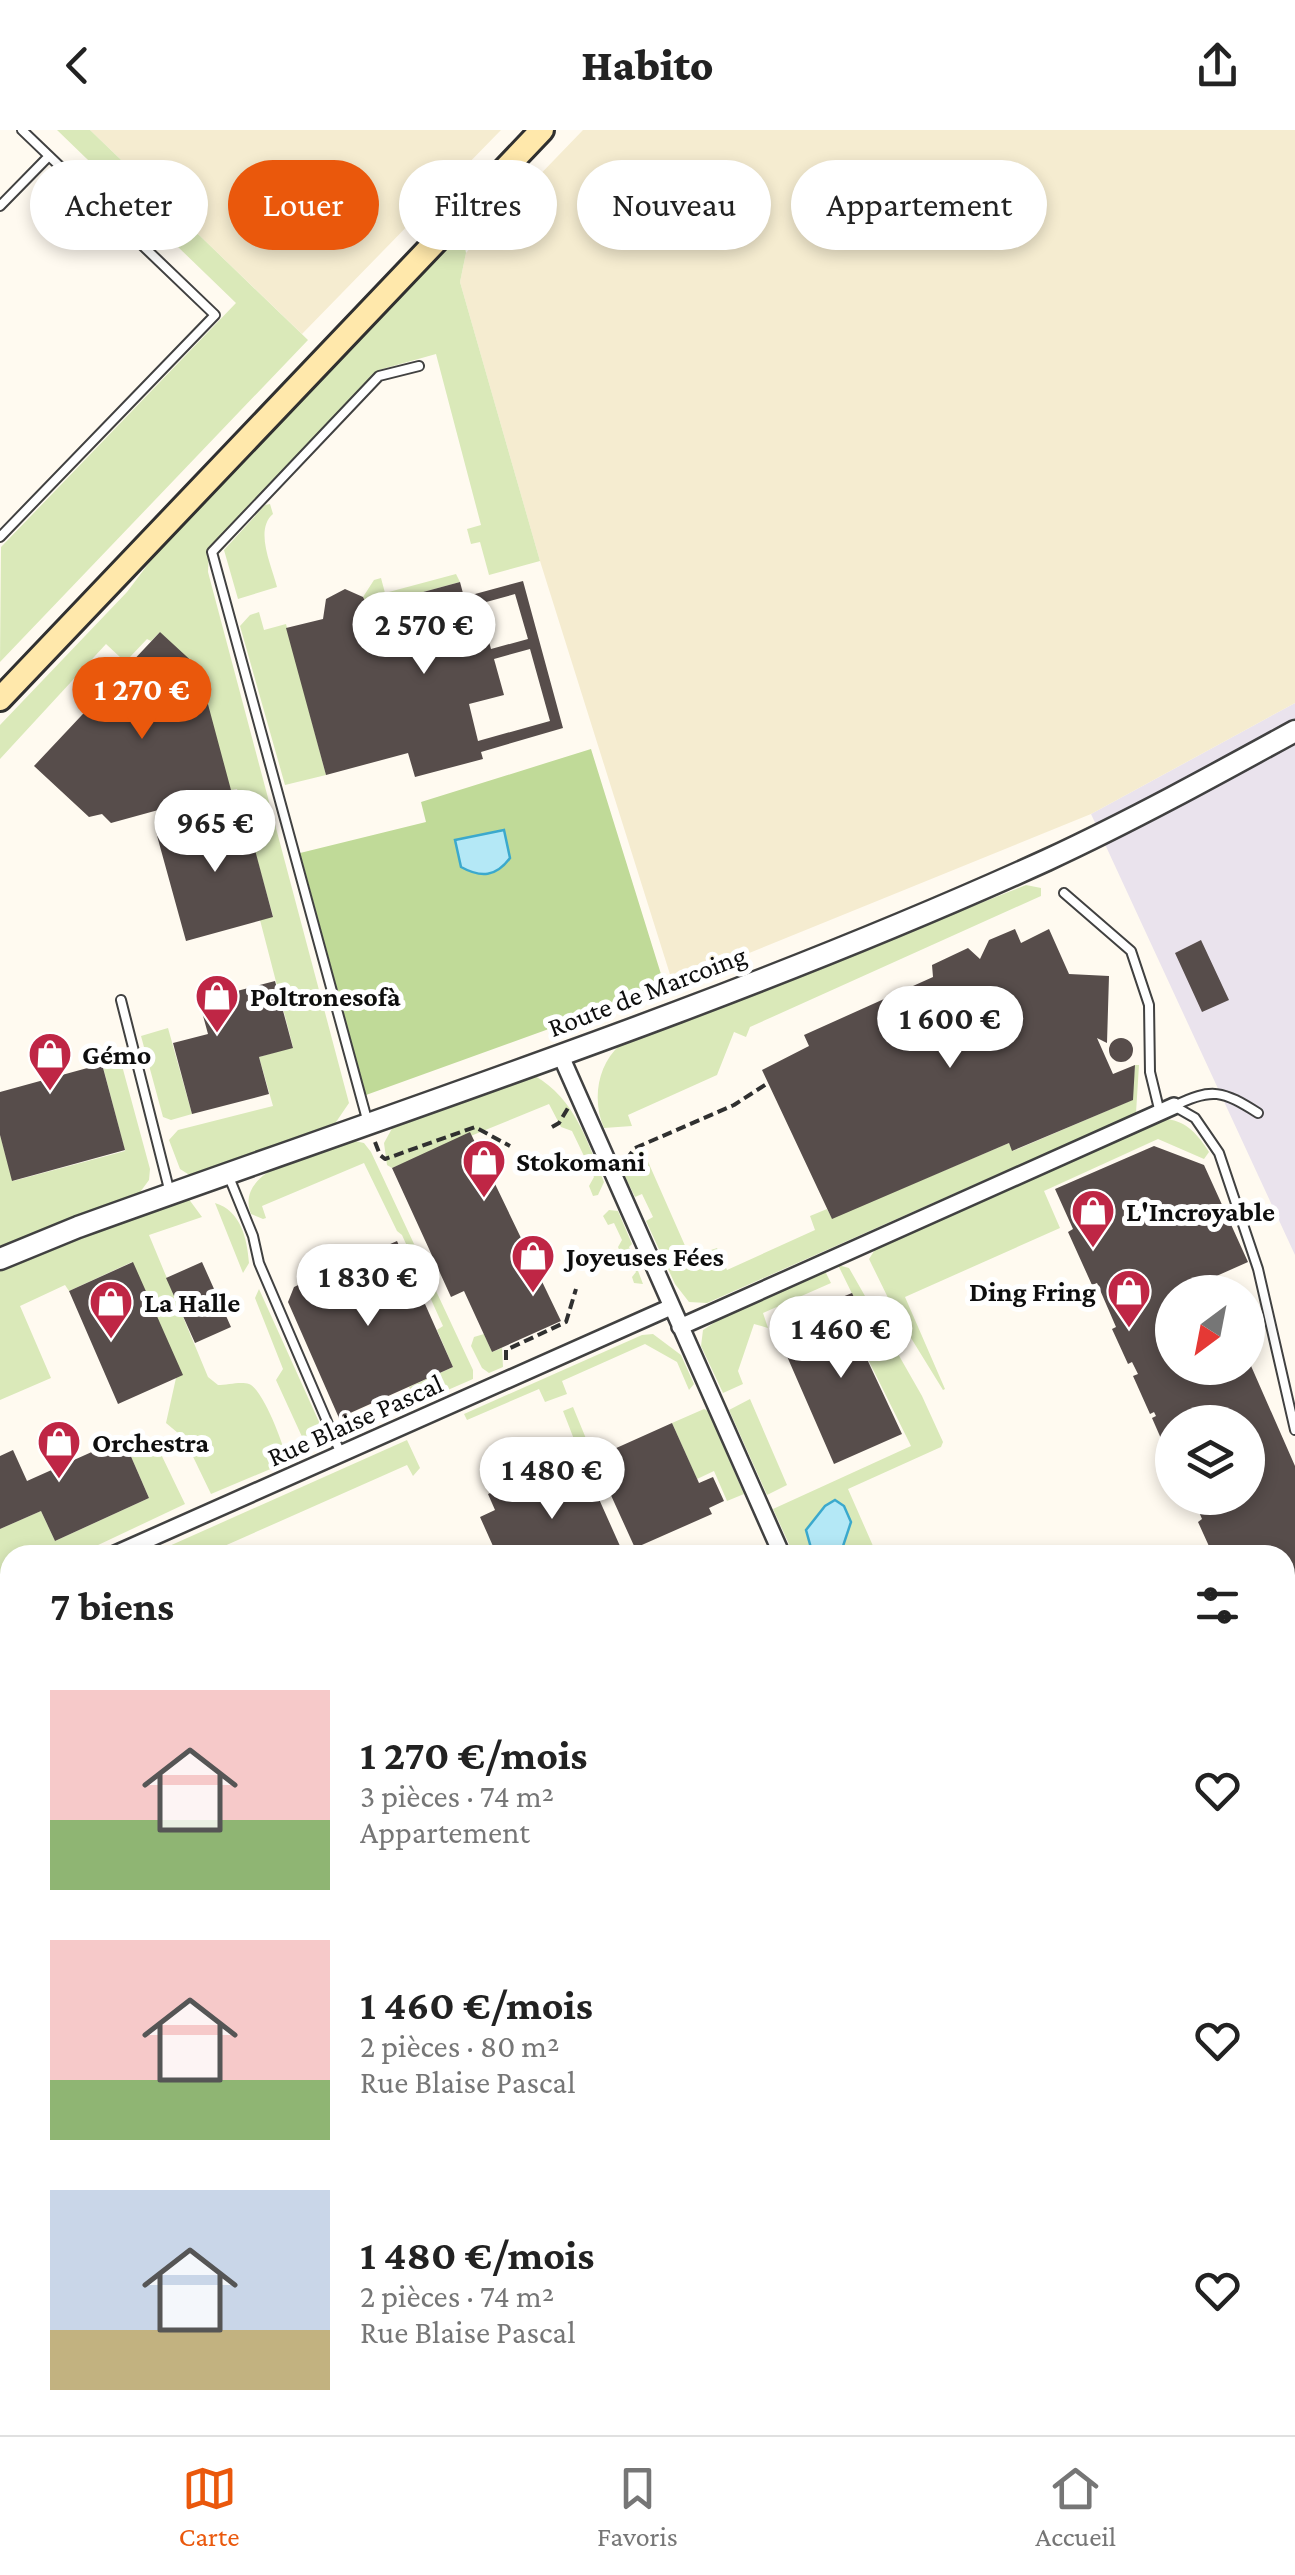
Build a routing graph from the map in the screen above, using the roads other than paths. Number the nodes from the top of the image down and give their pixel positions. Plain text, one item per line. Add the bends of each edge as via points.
1 (22, 130) edge
2 (542, 130) edge
3 (49, 156) junction
4 (0, 206) edge
5 (419, 366) dead end
6 (0, 537) edge
7 (0, 699) edge
8 (1295, 731) edge
9 (1064, 893) dead end
10 (121, 1000) dead end
11 (560, 1054) junction
12 (1167, 1110) junction
13 (1258, 1113) dead end
14 (368, 1123) junction
15 (228, 1173) junction
16 (170, 1193) junction
17 (0, 1259) edge
18 (672, 1307) junction
19 (680, 1326) junction
20 (1295, 1430) edge
21 (341, 1454) junction
22 (136, 1545) edge
23 (778, 1545) edge

1 - 3 lane
2 - 7 main road
3 - 4 lane
3 - 6 lane via 215,314
5 - 14 lane via 379,376 212,552
8 - 11 street, Route de Marcoing via 981,889
9 - 12 lane via 1131,951 1149,1005 1150,1072
10 - 16 lane
11 - 14 street, Route de Marcoing
11 - 18 street
12 - 13 lane via 1203,1093 1224,1094
12 - 19 street
12 - 20 lane via 1195,1118 1219,1153 1258,1269
14 - 15 street, Route de Marcoing
15 - 16 street, Route de Marcoing
15 - 21 lane via 259,1264
16 - 17 street, Route de Marcoing
18 - 19 street
18 - 21 street, Rue Blaise Pascal
19 - 23 street
21 - 22 street, Rue Blaise Pascal

